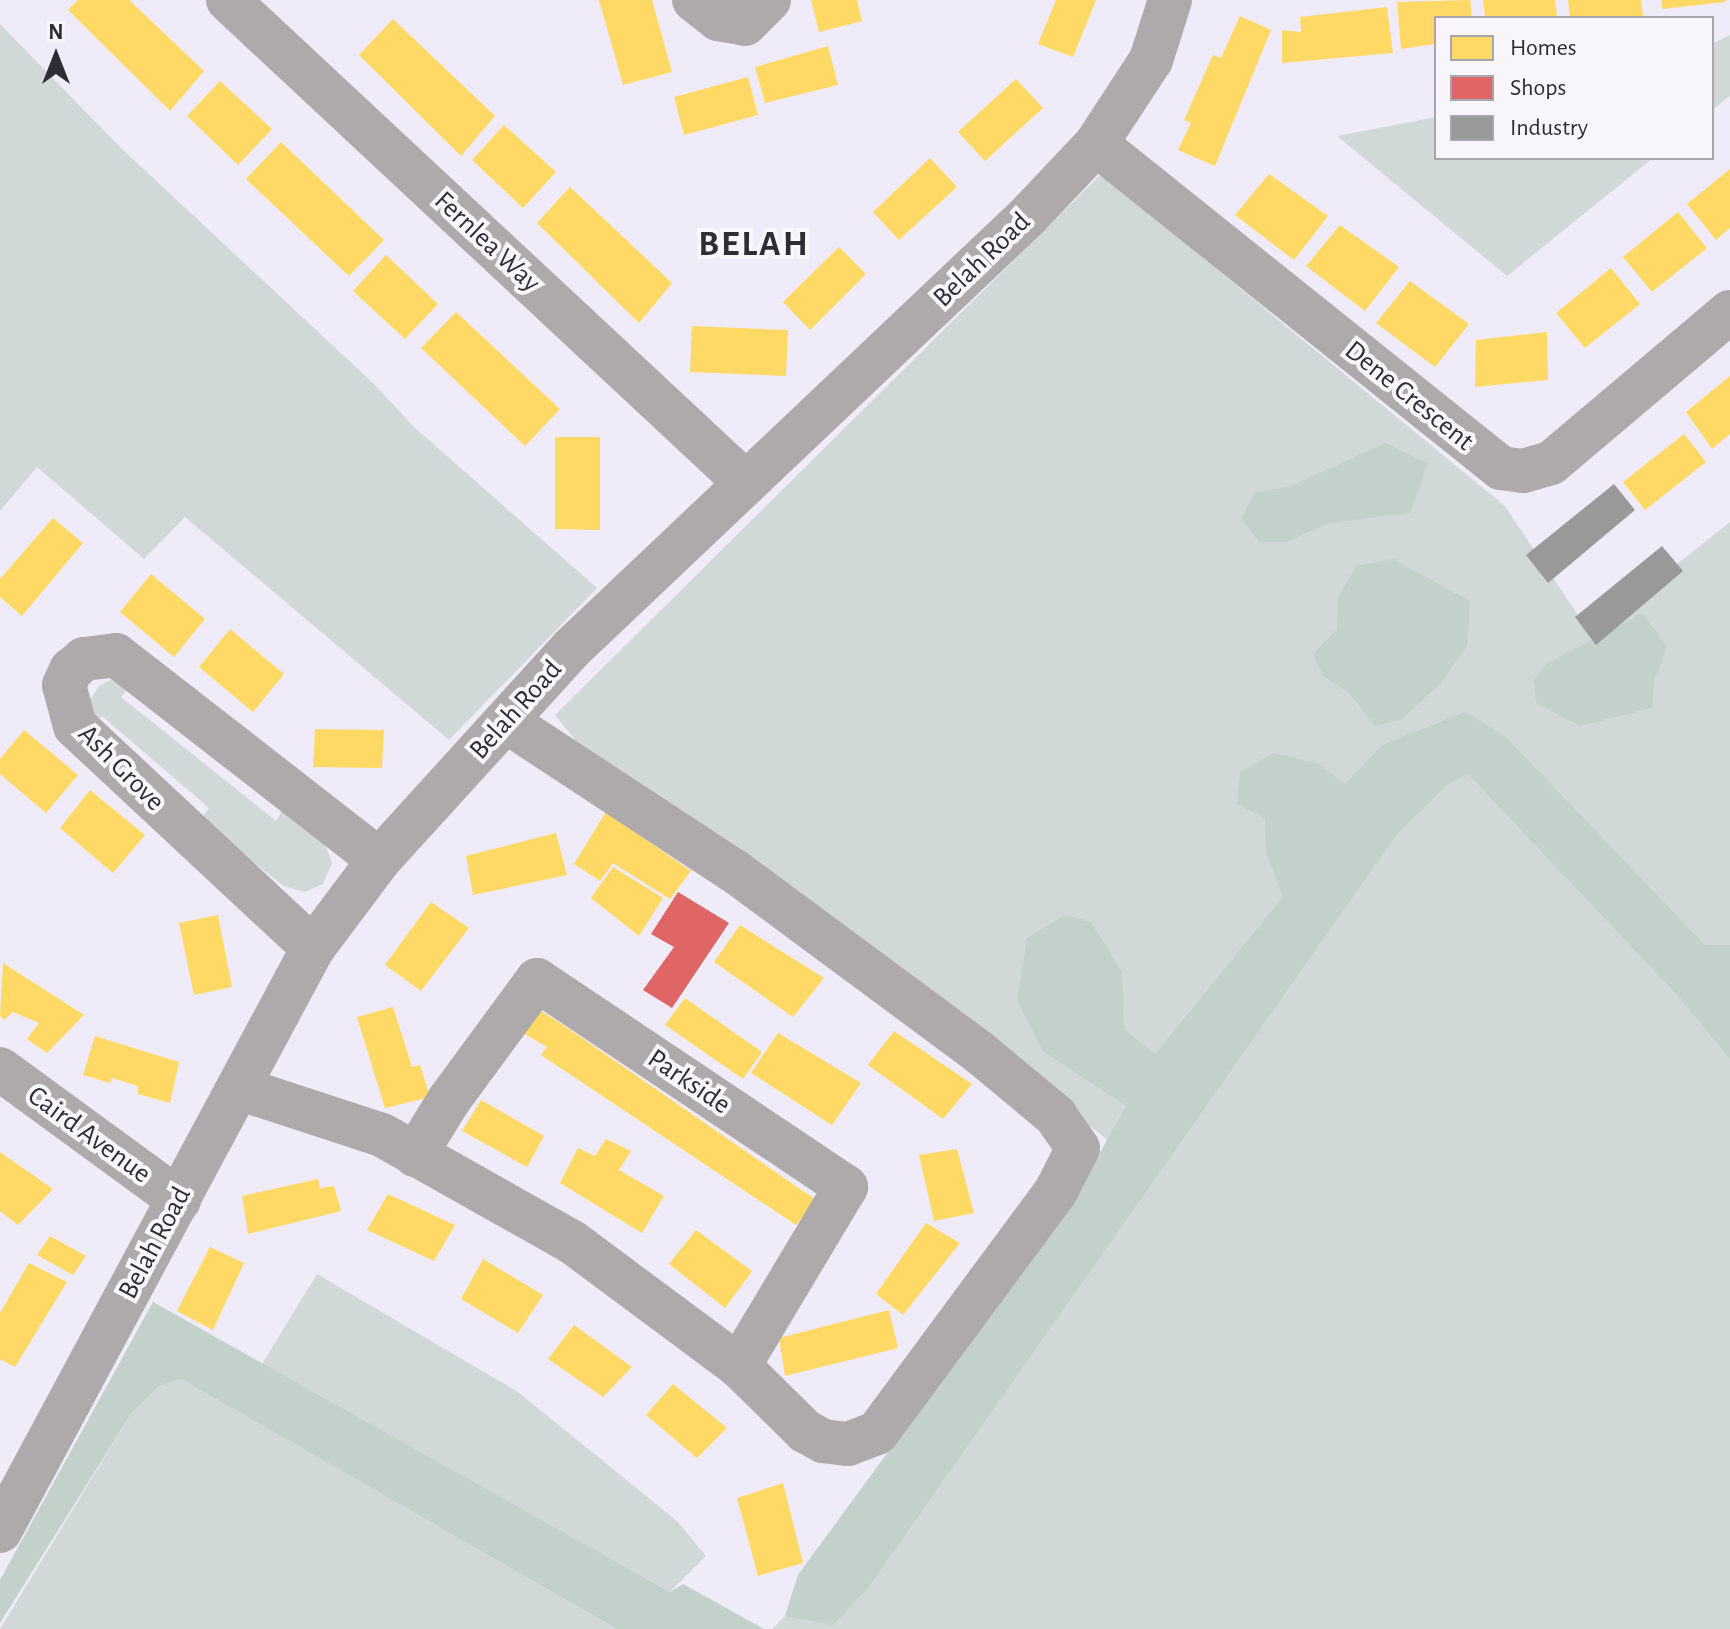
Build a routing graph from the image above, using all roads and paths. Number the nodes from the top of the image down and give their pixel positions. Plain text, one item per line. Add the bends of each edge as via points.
1 (228, 0) edge
2 (694, 0) edge
3 (769, 0) edge
4 (1170, 0) edge
5 (1096, 144) junction
6 (1730, 312) edge
7 (746, 483) junction
8 (506, 721) junction
9 (379, 860) junction
10 (313, 948) junction
11 (0, 1069) edge
12 (238, 1088) junction
13 (415, 1155) junction
14 (179, 1200) junction
15 (739, 1366) junction
16 (0, 1531) edge

1 - 7 street, Fernlea Way
2 - 3 street via 718,19 745,24
4 - 5 street, Belah Road via 1151,60 1130,100
5 - 6 street, Dene Crescent via 1501,468 1523,471 1551,463
5 - 7 street, Belah Road via 1028,216
7 - 8 street, Belah Road via 572,648
8 - 9 street, Belah Road
8 - 15 street via 734,871 979,1052 1056,1116 1078,1148 1056,1191 877,1433 848,1444 823,1441 805,1431
9 - 10 street, Belah Road
9 - 10 street, Ash Grove via 116,655 84,659 71,670 64,685 75,726
10 - 12 street, Belah Road
11 - 14 street, Caird Avenue
12 - 13 street via 382,1135
12 - 14 street, Belah Road
13 - 15 street via 572,1242
13 - 15 street, Parkside via 537,980 846,1187
14 - 16 street, Belah Road

